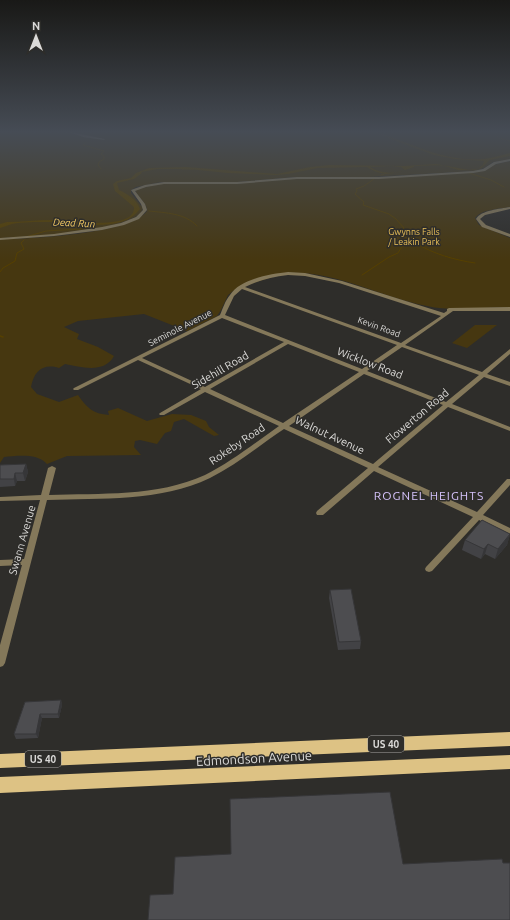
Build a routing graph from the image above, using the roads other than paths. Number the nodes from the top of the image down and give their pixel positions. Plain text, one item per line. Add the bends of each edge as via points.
1 (437, 174) edge
2 (510, 208) edge
3 (510, 236) edge
4 (0, 239) edge
5 (242, 288) junction
6 (419, 306) junction
7 (510, 309) edge
8 (452, 310) junction
9 (444, 315) junction
10 (222, 316) junction
11 (288, 342) junction
12 (401, 345) junction
13 (510, 351) edge
14 (140, 359) junction
15 (362, 371) junction
16 (482, 374) junction
17 (510, 384) edge
18 (76, 389) dead end
19 (206, 390) junction
20 (447, 404) junction
21 (162, 414) dead end
22 (284, 425) junction
23 (510, 429) edge
24 (373, 467) junction
25 (52, 468) dead end
26 (510, 481) edge
27 (45, 497) junction
28 (0, 499) edge
29 (320, 513) dead end
30 (478, 516) junction
31 (510, 531) edge
32 (27, 562) junction
33 (0, 563) edge
34 (429, 569) dead end
35 (0, 663) edge
36 (510, 739) edge
37 (0, 760) edge
38 (510, 762) edge
39 (0, 785) edge

1 - 4 street via 156,184 133,190 145,206 145,210 140,216 129,221 58,236
2 - 3 street via 484,214 478,219 484,226
5 - 6 street, Seminole Avenue via 272,276 309,274 330,278
5 - 10 street, Seminole Avenue via 231,297
5 - 12 street, Kevin Road
6 - 8 street
6 - 9 street, Seminole Avenue
7 - 8 street
8 - 9 street, Rokeby Road
9 - 12 street, Rokeby Road
10 - 11 street, Wicklow Road
10 - 14 street, Seminole Avenue
11 - 15 street, Wicklow Road
11 - 19 street, Sidehill Road
12 - 15 street, Rokeby Road
12 - 16 street, Kevin Road
13 - 16 street, Flowerton Road
14 - 18 street, Seminole Avenue
14 - 19 street, Walnut Avenue
15 - 20 street, Wicklow Road
15 - 22 street, Rokeby Road
16 - 17 street, Kevin Road
16 - 20 street, Flowerton Road
19 - 21 street, Sidehill Road
19 - 22 street, Walnut Avenue
20 - 23 street, Wicklow Road
20 - 24 street, Flowerton Road
22 - 24 street, Walnut Avenue
22 - 27 street, Rokeby Road via 212,474 186,485 138,495
24 - 29 street, Flowerton Road
24 - 30 street, Walnut Avenue
25 - 27 street, Swann Avenue
26 - 30 street
27 - 28 street, Rokeby Road
27 - 32 street, Swann Avenue
30 - 31 street, Walnut Avenue
30 - 34 street
32 - 33 street
32 - 35 street, Swann Avenue
36 - 37 main road, Edmondson Avenue / US 40
38 - 39 main road, Edmondson Avenue / US 40

